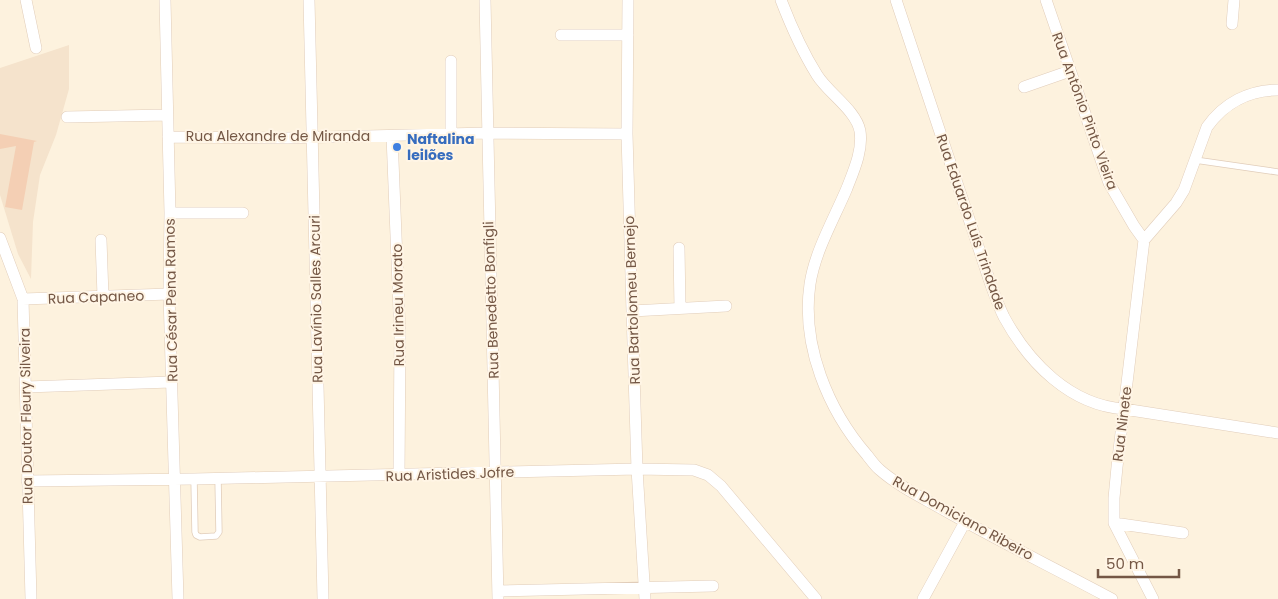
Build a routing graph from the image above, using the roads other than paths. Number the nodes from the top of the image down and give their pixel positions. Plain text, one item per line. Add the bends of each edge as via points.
1 (26, 0) edge
2 (165, 0) edge
3 (309, 0) edge
4 (485, 0) edge
5 (628, 0) edge
6 (781, 0) edge
7 (896, 0) edge
8 (1046, 0) edge
9 (1234, 0) edge
10 (1232, 24) dead end
11 (561, 35) dead end
12 (628, 35) junction
13 (36, 48) dead end
14 (451, 61) dead end
15 (1070, 71) junction
16 (1024, 87) dead end
17 (1278, 90) edge
18 (167, 115) junction
19 (67, 117) dead end
20 (450, 133) junction
21 (487, 133) junction
22 (627, 134) junction
23 (392, 136) junction
24 (168, 137) junction
25 (312, 137) junction
26 (1195, 160) junction
27 (1278, 172) edge
28 (170, 213) junction
29 (243, 213) dead end
30 (0, 238) edge
31 (101, 240) dead end
32 (1144, 240) junction
33 (679, 248) dead end
34 (3, 258) edge
35 (169, 294) junction
36 (103, 296) junction
37 (23, 299) junction
38 (726, 306) dead end
39 (680, 308) junction
40 (632, 311) junction
41 (171, 382) junction
42 (26, 387) junction
43 (1124, 409) junction
44 (1278, 433) edge
45 (636, 469) junction
46 (496, 472) junction
47 (399, 475) junction
48 (320, 477) junction
49 (218, 479) junction
50 (175, 480) junction
51 (194, 480) junction
52 (27, 481) junction
53 (965, 522) junction
54 (1114, 523) junction
55 (1183, 533) dead end
56 (713, 586) dead end
57 (645, 593) edge
58 (498, 595) edge
59 (31, 599) edge
60 (178, 599) edge
61 (323, 599) edge
62 (816, 599) edge
63 (923, 599) edge
64 (1112, 599) edge
65 (1153, 599) edge

1 - 13 street
2 - 18 street, Rua César Pena Ramos
3 - 25 street, Rua Lavínio Salles Arcuri
4 - 21 street, Rua Benedetto Bonfigli
5 - 12 street, Rua Bartolomeu Bernejo
6 - 53 street, Rua Domiciano Ribeiro via 817,76 857,122 860,131 860,147 853,173 818,255 810,284 808,310 817,367 834,407 854,441 880,470
7 - 43 street, Rua Eduardo Luís Trindade via 1003,315 1036,363 1058,382 1086,400
8 - 15 street, Rua Antônio Pinto Vieira
9 - 10 street
11 - 12 street
12 - 22 street, Rua Bartolomeu Bernejo
14 - 20 street
15 - 16 street
15 - 32 street, Rua Antônio Pinto Vieira via 1109,183
17 - 26 street via 1249,94 1221,112 1207,128
18 - 19 street
18 - 24 street, Rua César Pena Ramos
20 - 21 street, Rua Alexandre de Miranda
20 - 23 street, Rua Alexandre de Miranda
21 - 22 street, Rua Alexandre de Miranda
21 - 46 street, Rua Benedetto Bonfigli
22 - 40 street, Rua Bartolomeu Bernejo
23 - 25 street, Rua Alexandre de Miranda
23 - 47 street, Rua Irineu Morato via 400,335
24 - 25 street, Rua Alexandre de Miranda
24 - 28 street, Rua César Pena Ramos
25 - 48 street, Rua Lavínio Salles Arcuri
26 - 27 lane
26 - 32 street via 1176,203
28 - 29 street
28 - 35 street, Rua César Pena Ramos
30 - 34 street, Rua Doutor Fleury Silveira
31 - 36 street
32 - 43 street, Rua Ninete
33 - 39 street
34 - 37 street, Rua Doutor Fleury Silveira
35 - 36 street, Rua Capaneo
35 - 41 street, Rua César Pena Ramos
36 - 37 street, Rua Capaneo
37 - 42 street, Rua Doutor Fleury Silveira
38 - 39 street
39 - 40 street
40 - 45 street, Rua Bartolomeu Bernejo
41 - 42 street
41 - 50 street, Rua César Pena Ramos
42 - 52 street, Rua Doutor Fleury Silveira
43 - 44 street, Rua Eduardo Luís Trindade
43 - 54 street, Rua Ninete
45 - 46 street, Rua Aristides Jofre
45 - 57 street, Rua Bartolomeu Bernejo
45 - 62 street, Rua Aristides Jofre via 694,470 708,475 721,486
46 - 47 street, Rua Aristides Jofre
46 - 58 street, Rua Benedetto Bonfigli
47 - 48 street, Rua Aristides Jofre
48 - 49 street, Rua Aristides Jofre
48 - 61 street, Rua Lavínio Salles Arcuri
49 - 51 street, Rua Aristides Jofre
49 - 51 lane via 219,532 216,536 200,538 195,532
50 - 51 street, Rua Aristides Jofre
50 - 52 street, Rua Aristides Jofre
50 - 60 street, Rua César Pena Ramos
52 - 59 street, Rua Doutor Fleury Silveira
53 - 63 street
53 - 64 street, Rua Domiciano Ribeiro
54 - 55 street
54 - 65 street, Rua Ninete
56 - 57 street
57 - 58 street

